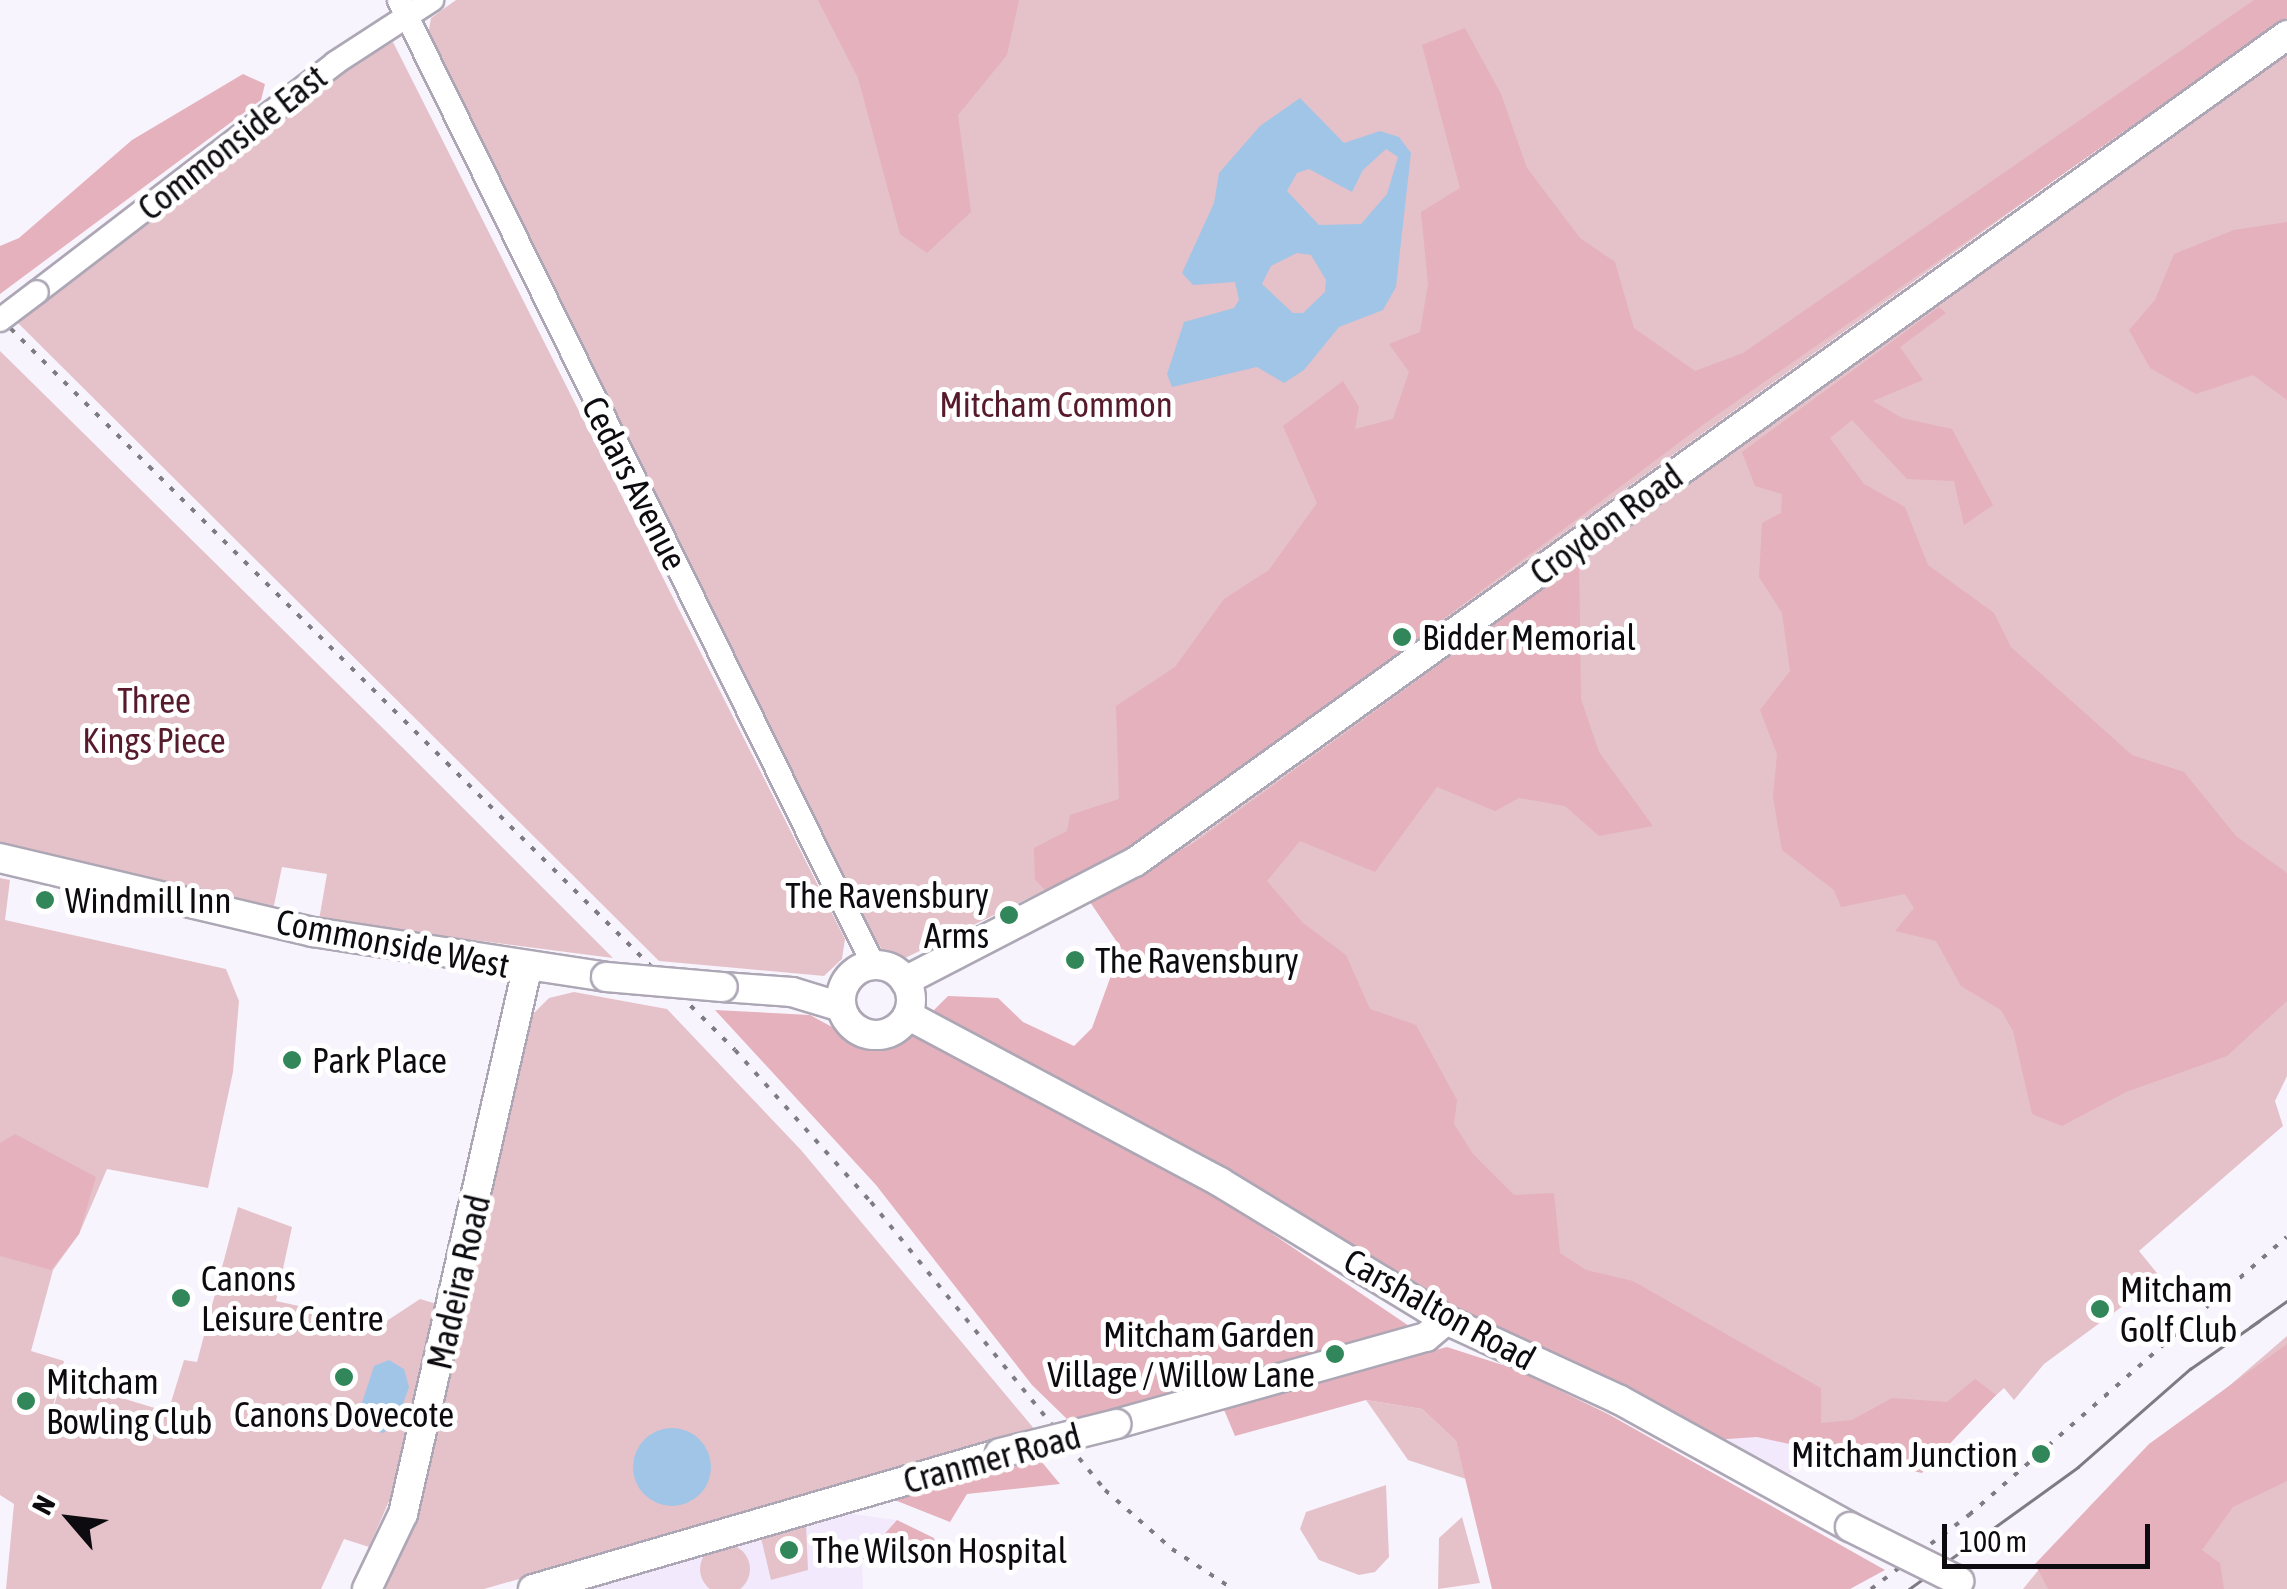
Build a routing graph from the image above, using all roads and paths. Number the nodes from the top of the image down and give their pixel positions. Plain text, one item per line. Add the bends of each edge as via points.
1 (432, 0) edge
2 (402, 8) edge
3 (2287, 35) edge
4 (0, 320) edge
5 (0, 858) edge
6 (874, 966) junction
7 (528, 969) junction
8 (905, 981) junction
9 (840, 997) junction
10 (911, 1017) junction
11 (1446, 1320) junction
12 (1967, 1585) edge
13 (368, 1589) edge
14 (533, 1589) edge

1 - 2 street, Commonside East
2 - 4 street, Commonside East, bridge
2 - 6 street, Cedars Avenue
3 - 8 main road, Croydon Road via 1135,862
5 - 7 main road, Commonside West via 313,932
6 - 8 main road
6 - 9 main road via 848,974
7 - 9 main road, Commonside West, bridge
7 - 13 main road, Madeira Road via 460,1288 403,1514
8 - 10 main road via 914,994
9 - 10 main road via 854,1025 876,1034 899,1030
10 - 11 main road, Carshalton Road via 1220,1182
11 - 12 main road, Carshalton Road, bridge via 1620,1400
11 - 14 main road, Cranmer Road, bridge via 1426,1336

